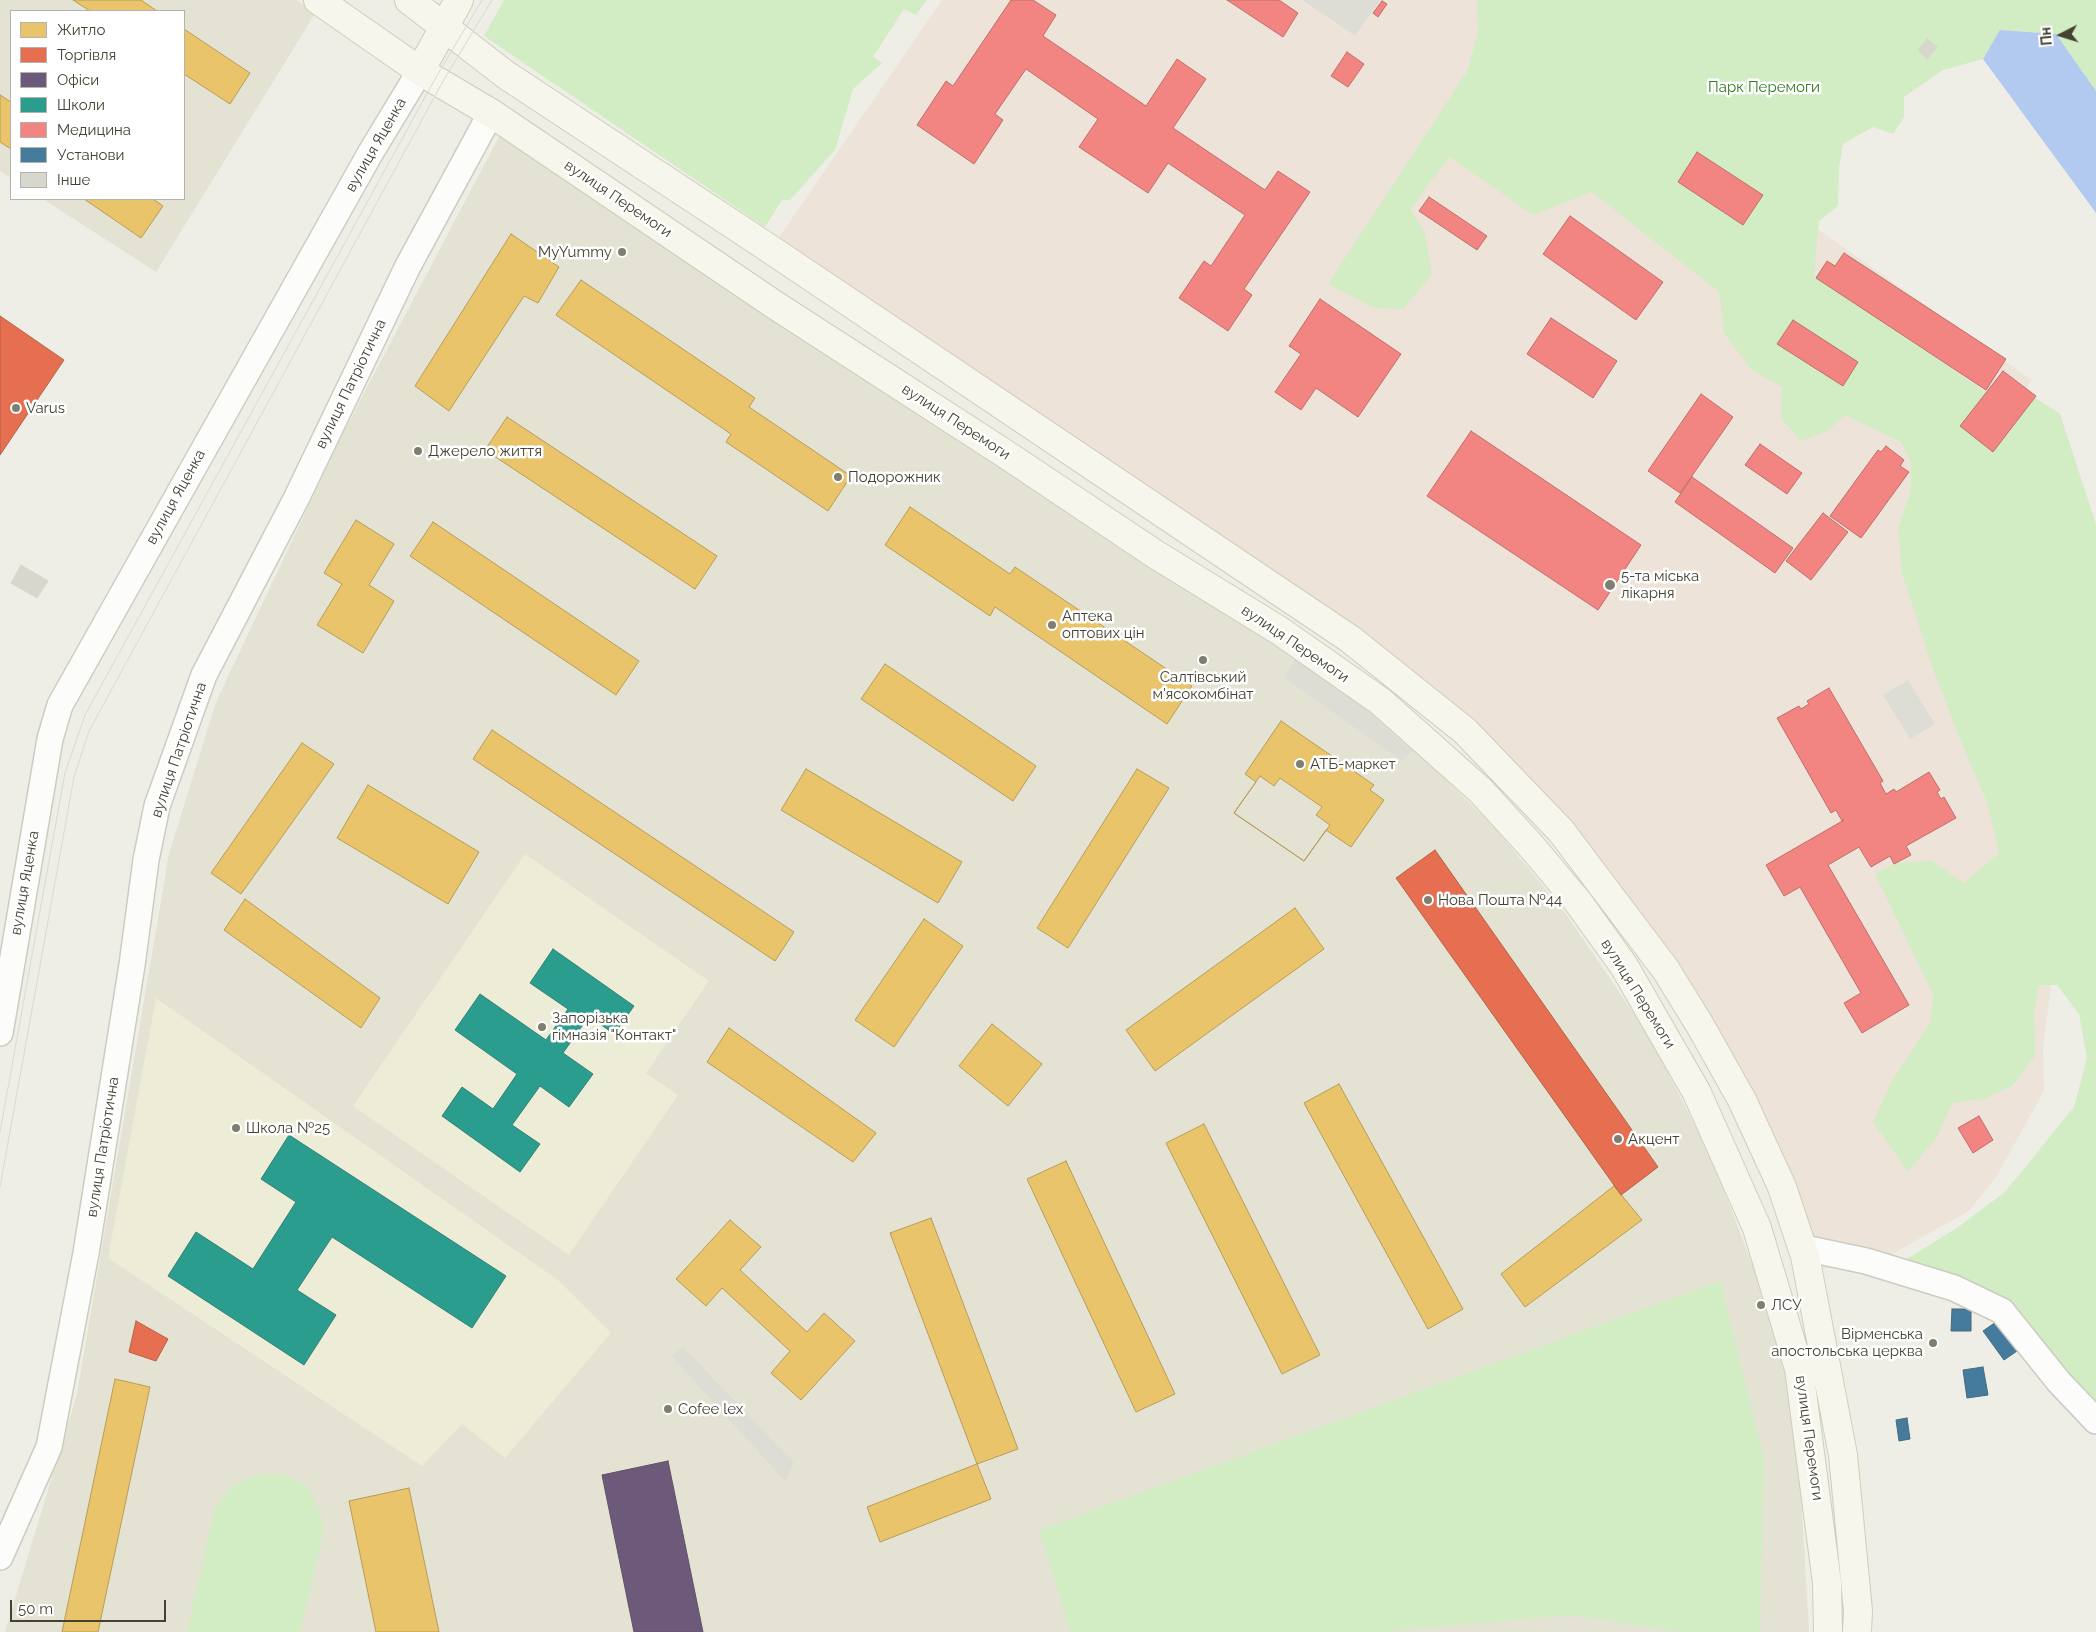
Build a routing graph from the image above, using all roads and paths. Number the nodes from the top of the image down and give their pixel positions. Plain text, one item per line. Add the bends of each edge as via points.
1 (318, 0) edge
2 (409, 0) edge
3 (459, 0) edge
4 (444, 27) junction
5 (420, 71) junction
6 (491, 113) junction
7 (785, 260) junction
8 (761, 296) junction
9 (0, 1034) edge
10 (1805, 1256) junction
11 (2096, 1421) edge
12 (0, 1557) edge
13 (1828, 1632) edge
14 (1857, 1632) edge

1 - 5 main road, вулиця Перемоги
2 - 4 main road, вулиця Перемоги
3 - 4 main road, вулиця Яценка
4 - 5 main road, вулиця Яценка
4 - 7 main road, вулиця Перемоги via 506,75
5 - 6 main road, вулиця Перемоги
5 - 9 street, вулиця Яценка via 371,152 60,705 50,739
6 - 8 main road, вулиця Перемоги
6 - 12 street, вулиця Патріотична via 408,266 296,500 204,675 157,806 86,1253 51,1438
7 - 8 main road
7 - 10 main road, вулиця Перемоги via 1350,639 1465,731 1561,831 1666,970 1742,1100 1782,1187
8 - 13 main road, вулиця Перемоги via 1155,554 1280,631 1380,701 1481,791 1578,902 1624,966 1697,1093 1757,1228 1799,1369 1827,1583
10 - 11 street via 1814,1250 1866,1261 1954,1288 2002,1311 2059,1382
10 - 14 main road, вулиця Перемоги via 1843,1455 1858,1611

